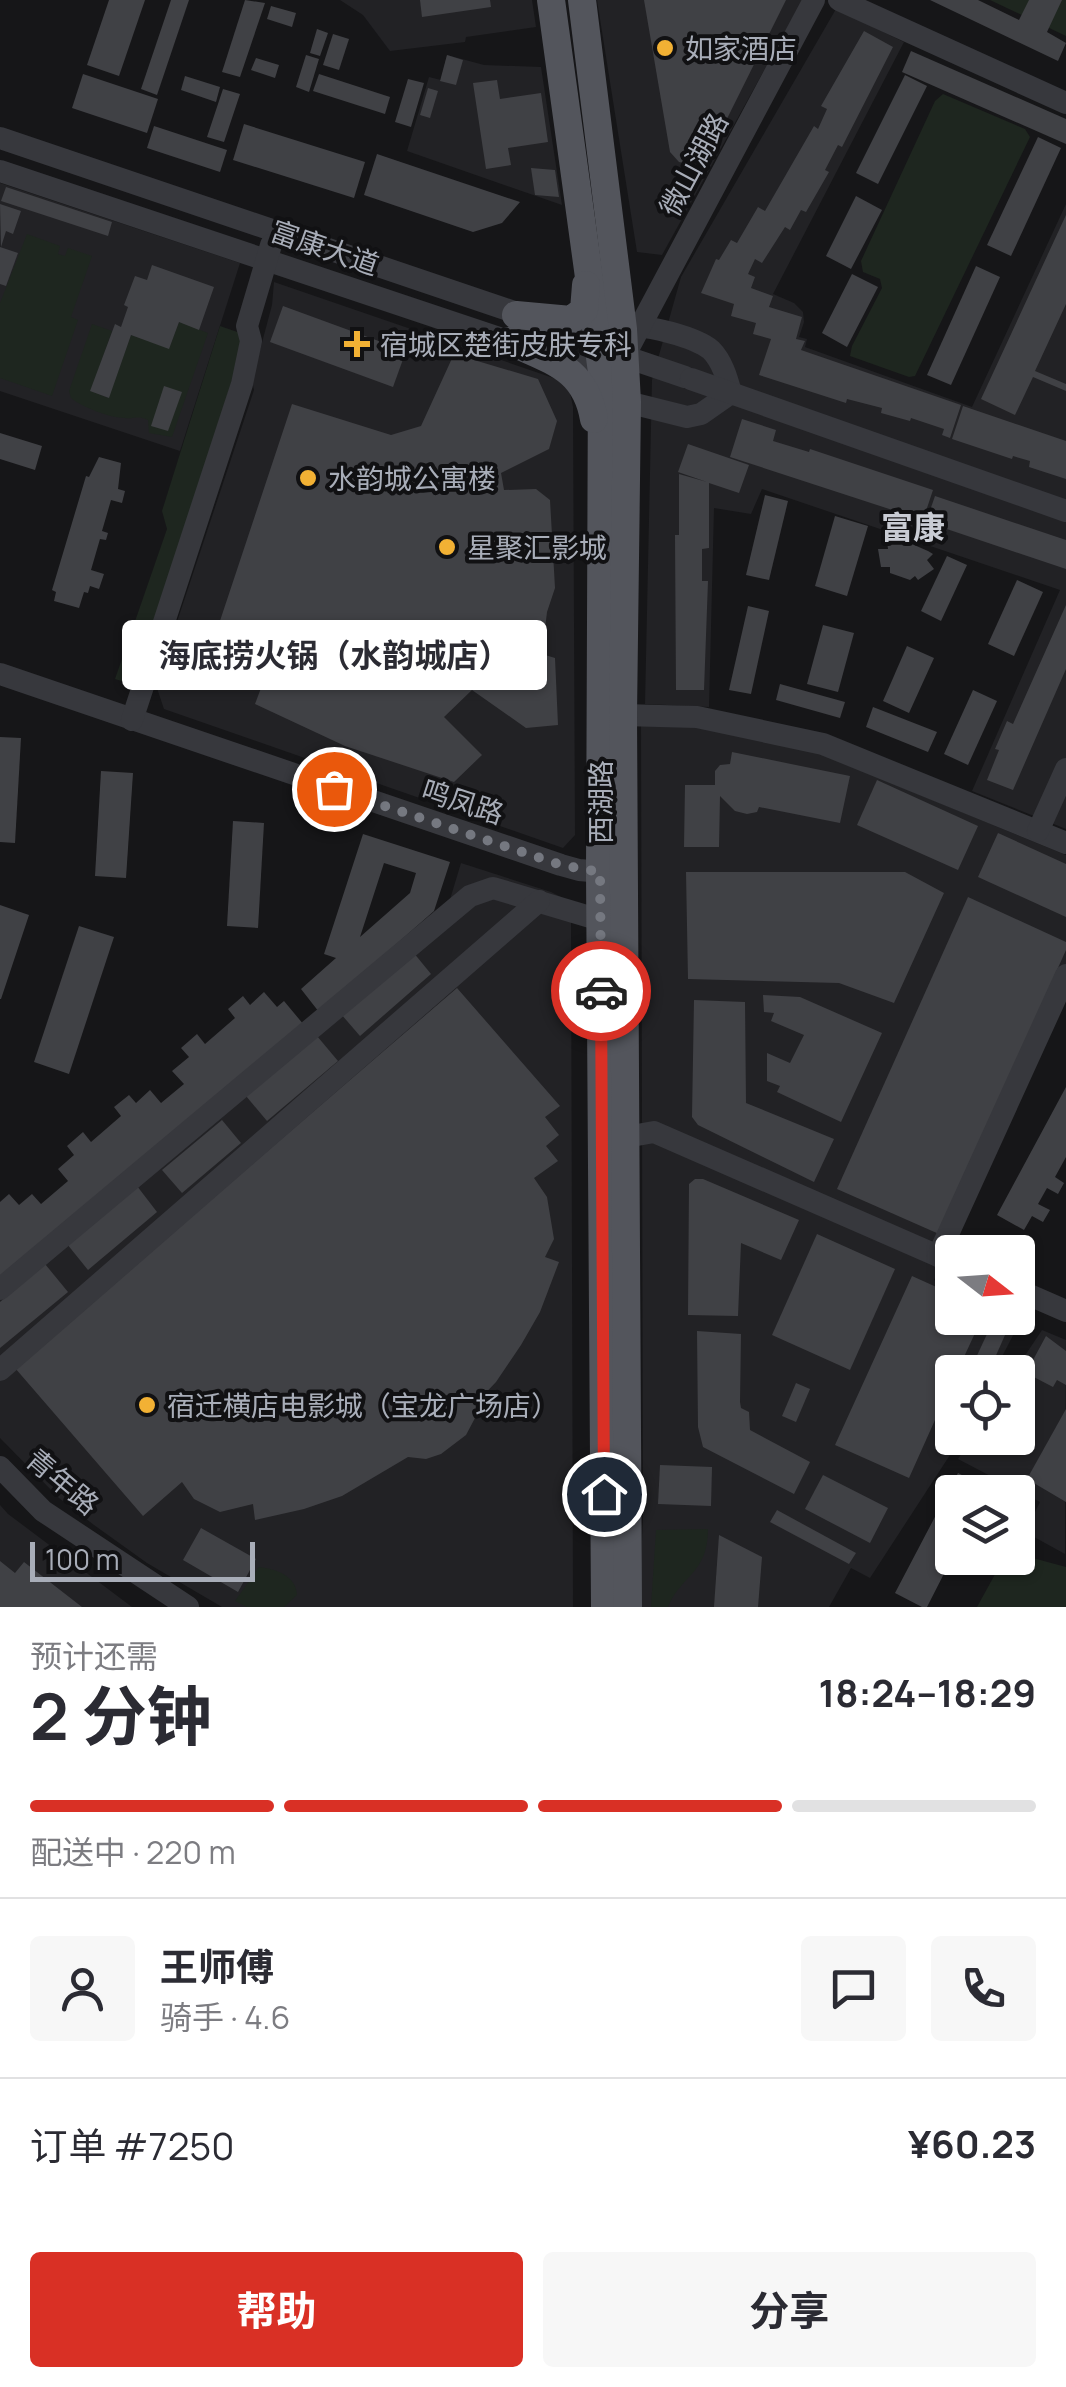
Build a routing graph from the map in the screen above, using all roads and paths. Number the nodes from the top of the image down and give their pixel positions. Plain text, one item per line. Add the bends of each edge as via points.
1 (551, 0) edge
2 (582, 0) edge
3 (814, 0) edge
4 (839, 0) edge
5 (1066, 103) edge
6 (0, 138) edge
7 (0, 171) edge
8 (584, 228) junction
9 (274, 232) junction
10 (267, 258) junction
11 (512, 328) junction
12 (619, 345) junction
13 (731, 393) junction
14 (628, 402) junction
15 (602, 468) junction
16 (1066, 511) edge
17 (0, 674) edge
18 (623, 715) junction
19 (132, 720) junction
20 (1066, 769) edge
21 (1038, 831) junction
22 (1066, 843) edge
23 (612, 873) junction
24 (540, 901) junction
25 (600, 920) junction
26 (1066, 975) edge
27 (626, 1137) junction
28 (955, 1235) edge
29 (935, 1255) edge
30 (0, 1289) edge
31 (1035, 1298) edge
32 (1066, 1312) edge
33 (0, 1370) edge
34 (0, 1467) edge
35 (0, 1488) edge
36 (161, 1607) edge
37 (188, 1607) edge
38 (605, 1607) edge
39 (628, 1607) edge

1 - 8 main road, 西湖路
2 - 12 main road, 西湖路
3 - 12 street, 微山湖路
4 - 5 street
6 - 9 street, 富康大道
7 - 10 street, 富康大道
8 - 11 main road via 587,299 580,316
8 - 12 main road, 西湖路
9 - 10 street
9 - 11 street, 富康大道
10 - 11 street, 富康大道
10 - 19 street via 247,326 251,341 242,384
11 - 12 street, 富康大道
11 - 15 main road via 585,386
12 - 13 street
12 - 13 street via 706,346
12 - 14 main road, 西湖路
12 - 15 main road, 西湖路
13 - 14 street via 687,417
13 - 16 street
14 - 18 main road, 西湖路
15 - 23 main road, 西湖路
17 - 19 street, 鸣凤路
18 - 21 street via 697,717 823,744
18 - 23 main road, 西湖路
19 - 23 street, 鸣凤路 via 578,870
20 - 21 street
21 - 22 street
23 - 25 main road, 西湖路
23 - 27 main road, 西湖路
24 - 25 street
24 - 30 street via 493,888 470,896
24 - 33 street
25 - 38 main road, 西湖路
26 - 28 street
27 - 29 street via 654,1132
27 - 39 main road, 西湖路
31 - 32 street
34 - 37 street, 青年路 via 43,1510
35 - 36 street, 青年路 via 33,1522

